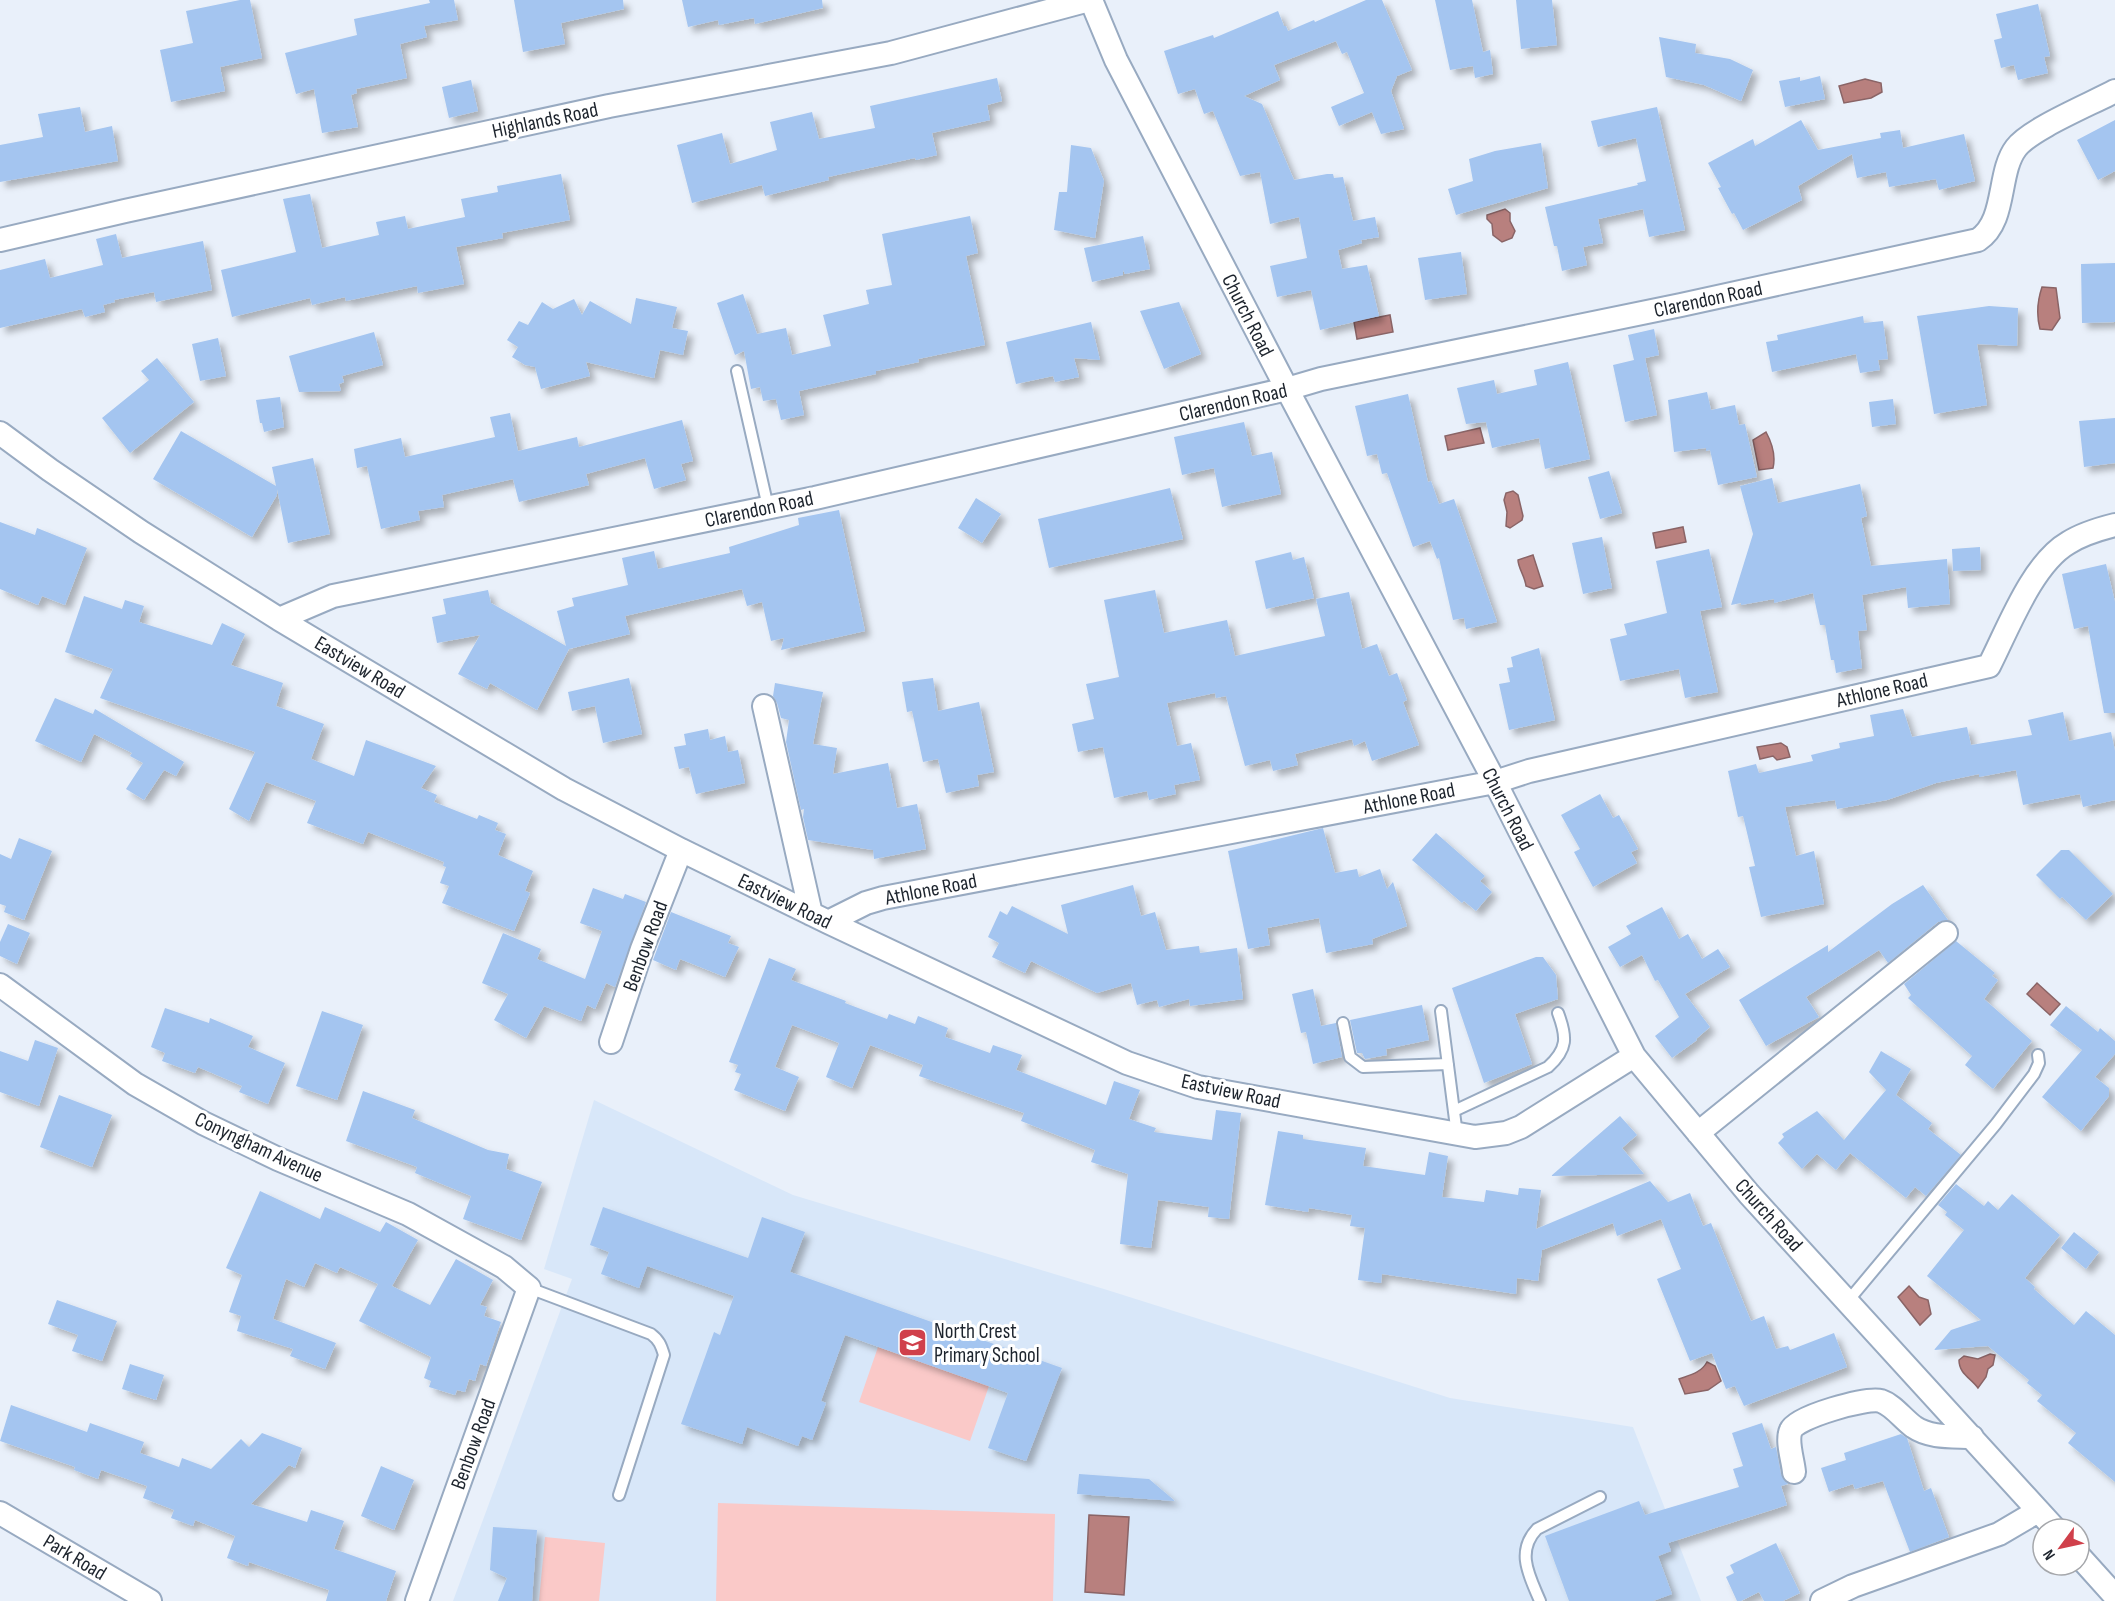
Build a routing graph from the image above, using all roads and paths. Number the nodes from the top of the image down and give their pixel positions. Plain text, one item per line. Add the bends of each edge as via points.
1 (1090, 0) edge
2 (2115, 92) edge
3 (0, 240) edge
4 (737, 371) dead end
5 (1287, 389) junction
6 (0, 433) edge
7 (768, 507) junction
8 (2115, 525) edge
9 (279, 619) junction
10 (764, 706) dead end
11 (1495, 782) junction
12 (681, 850) junction
13 (820, 918) junction
14 (1946, 933) dead end
15 (0, 985) edge
16 (1441, 1011) dead end
17 (1558, 1013) dead end
18 (1343, 1023) dead end
19 (611, 1042) dead end
20 (2038, 1055) dead end
21 (1634, 1056) junction
22 (1448, 1064) junction
23 (1454, 1111) junction
24 (1698, 1133) junction
25 (1457, 1135) junction
26 (529, 1288) junction
27 (1848, 1301) junction
28 (1972, 1437) junction
29 (1794, 1472) dead end
30 (619, 1495) dead end
31 (1600, 1497) dead end
32 (2038, 1511) junction
33 (0, 1513) edge
34 (2044, 1517) edge
35 (2091, 1569) edge
36 (2115, 1596) edge
37 (150, 1601) edge
38 (417, 1601) edge
39 (1540, 1601) edge
40 (1822, 1601) edge

1 - 3 street, Highlands Road via 891,53 609,106
1 - 5 street, Church Road via 1116,60
2 - 5 street, Clarendon Road via 2029,136 2016,147 1993,221 1987,234 1978,240
4 - 7 lane
5 - 7 street, Clarendon Road
5 - 11 street, Church Road
6 - 9 street, Eastview Road via 86,495
7 - 9 street, Clarendon Road via 333,596
8 - 11 street, Athlone Road via 2067,543 2046,561 2031,582 1989,666
9 - 12 street, Eastview Road via 564,789
10 - 13 street
11 - 13 street, Athlone Road via 883,898
11 - 21 street, Church Road
12 - 13 street, Eastview Road
12 - 19 street, Benbow Road
13 - 25 street, Eastview Road via 1127,1064 1198,1087
14 - 24 street
15 - 26 street, Conyngham Avenue via 164,1101 278,1159 408,1214 504,1267
16 - 22 lane
17 - 23 lane via 1565,1038 1555,1061
18 - 22 lane via 1350,1057 1363,1067
20 - 27 lane via 2034,1074 1996,1124
21 - 24 street, Church Road
21 - 25 street, Eastview Road via 1521,1127 1492,1136
22 - 23 lane
23 - 25 lane
24 - 27 street, Church Road
26 - 30 lane via 651,1334 662,1347 664,1355
26 - 38 street, Benbow Road
27 - 28 street, Church Road
28 - 29 street via 1931,1435 1882,1402 1866,1401 1810,1416 1794,1425 1790,1437
28 - 32 street, Church Road
31 - 39 lane via 1532,1533 1525,1561
32 - 34 street, Church Road
32 - 40 street via 1999,1534 1853,1586
33 - 37 street, Park Road
35 - 36 street

